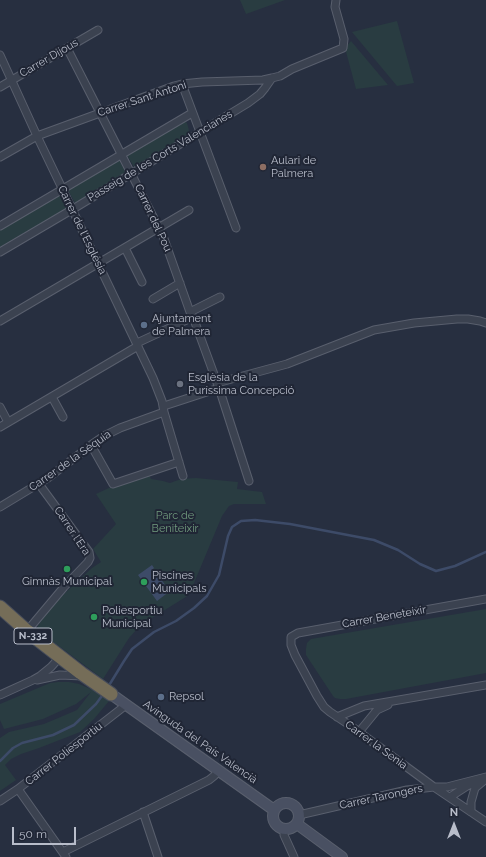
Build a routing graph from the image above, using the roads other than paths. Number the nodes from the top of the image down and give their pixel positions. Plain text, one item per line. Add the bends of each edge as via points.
1 (336, 0) edge
2 (98, 30) dead end
3 (67, 48) junction
4 (0, 55) edge
5 (272, 78) junction
6 (11, 80) junction
7 (182, 84) junction
8 (0, 87) edge
9 (101, 113) junction
10 (192, 113) junction
11 (199, 133) junction
12 (37, 136) junction
13 (121, 155) junction
14 (0, 157) edge
15 (131, 174) junction
16 (62, 189) junction
17 (73, 209) junction
18 (189, 210) dead end
19 (0, 226) edge
20 (159, 228) junction
21 (236, 228) dead end
22 (125, 248) junction
23 (0, 252) edge
24 (98, 263) junction
25 (142, 282) dead end
26 (180, 283) junction
27 (220, 297) dead end
28 (153, 299) dead end
29 (192, 314) junction
30 (0, 321) edge
31 (486, 323) edge
32 (137, 345) junction
33 (218, 386) junction
34 (52, 397) junction
35 (0, 407) edge
36 (164, 409) junction
37 (63, 417) dead end
38 (8, 422) junction
39 (0, 427) edge
40 (91, 444) junction
41 (179, 462) junction
42 (183, 476) dead end
43 (249, 481) dead end
44 (39, 484) junction
45 (0, 507) edge
46 (486, 599) edge
47 (0, 607) edge
48 (26, 631) junction
49 (290, 645) joint
50 (64, 660) junction
51 (54, 676) junction
52 (90, 679) junction
53 (33, 680) junction
54 (486, 685) edge
55 (111, 694) joint
56 (0, 695) edge
57 (400, 701) junction
58 (126, 705) junction
59 (337, 717) junction
60 (359, 732) junction
61 (218, 770) junction
62 (486, 778) edge
63 (434, 787) junction
64 (18, 789) junction
65 (450, 797) junction
66 (0, 801) edge
67 (274, 810) junction
68 (143, 812) junction
69 (471, 812) junction
70 (298, 819) junction
71 (486, 822) edge
72 (284, 829) junction
73 (65, 855) edge
74 (158, 857) edge
75 (294, 857) edge
76 (342, 857) edge

1 - 5 street, Carrer Sant Antoni via 335,7 344,39 343,48
2 - 3 street, Carrer Dijous
3 - 6 street, Carrer Dijous
3 - 9 street, Carrer del Pou
4 - 6 street, Carrer de l'Església
5 - 7 street, Carrer Sant Antoni
5 - 11 street, Passeig de les Corts Valencianes via 254,99
6 - 8 street, Carrer Dijous
6 - 12 street, Carrer de l'Església
7 - 9 street, Carrer Sant Antoni
7 - 10 street
9 - 12 street, Carrer Sant Antoni
9 - 13 street, Carrer del Pou
10 - 11 street
10 - 13 street, Passeig de les Corts Valencianes
11 - 15 street, Passeig de les Corts Valencianes
11 - 21 street
12 - 14 street, Carrer Sant Antoni
12 - 16 street, Carrer de l'Església
13 - 15 street, Carrer del Pou
13 - 16 street, Passeig de les Corts Valencianes
15 - 17 street, Passeig de les Corts Valencianes
15 - 20 street, Carrer del Pou
16 - 17 street, Carrer de l'Església
16 - 19 street, Passeig de les Corts Valencianes
17 - 23 street, Passeig de les Corts Valencianes
17 - 24 street, Carrer de l'Església
18 - 20 street
20 - 22 street
20 - 26 street, Carrer del Pou
22 - 24 street
22 - 25 street
24 - 30 street
24 - 32 street, Carrer de l'Església
26 - 28 street
26 - 29 street, Carrer del Pou
27 - 29 street
29 - 32 street
29 - 33 street, Carrer del Pou
31 - 33 street, Carrer de la Sèquia via 457,319 374,330 287,364
32 - 34 street
32 - 36 street, Carrer de l'Església via 159,391
33 - 36 street, Carrer de la Sèquia
33 - 43 street, Carrer del Pou
34 - 37 street
34 - 38 street
35 - 38 street
36 - 40 street, Carrer de la Sèquia
36 - 41 street, Carrer de l'Església
38 - 39 street
40 - 41 street via 113,484
40 - 44 street, Carrer de la Sèquia
41 - 42 street, Carrer de l'Església
44 - 45 street, Carrer de la Sèquia
44 - 48 street, Carrer l'Era via 89,552 90,558
46 - 49 street, Carrer Beneteixir via 298,633 291,636
47 - 48 highway, N-332
48 - 50 highway, N-332
49 - 59 street, Carrer la Senia via 316,696
50 - 51 street via 63,671
50 - 52 highway, N-332
50 - 53 street
51 - 52 street via 69,675
51 - 53 street
52 - 55 highway, N-332
53 - 56 street
54 - 57 street
55 - 58 main road, Avinguda del País Valencià
57 - 59 street via 364,706
57 - 60 street via 377,710
58 - 61 main road, Avinguda del País Valencià
58 - 64 street, Carrer Poliesportiu
59 - 60 street, Carrer la Senia
60 - 63 street, Carrer la Senia
61 - 67 main road, Avinguda del País Valencià
61 - 68 street via 209,780
62 - 63 street, Carrer Tarongers via 446,787
62 - 65 street
62 - 69 street via 474,788
63 - 65 street, Carrer la Senia
63 - 70 street, Carrer Tarongers via 407,790
64 - 66 street, Carrer Poliesportiu
64 - 73 street
65 - 69 street, Carrer la Senia
67 - 70 main road via 280,805 292,804 296,807
67 - 72 main road via 274,822
68 - 73 street
68 - 74 street
69 - 71 street, Carrer la Senia
70 - 72 main road via 291,828
70 - 76 main road
72 - 75 street via 284,835

